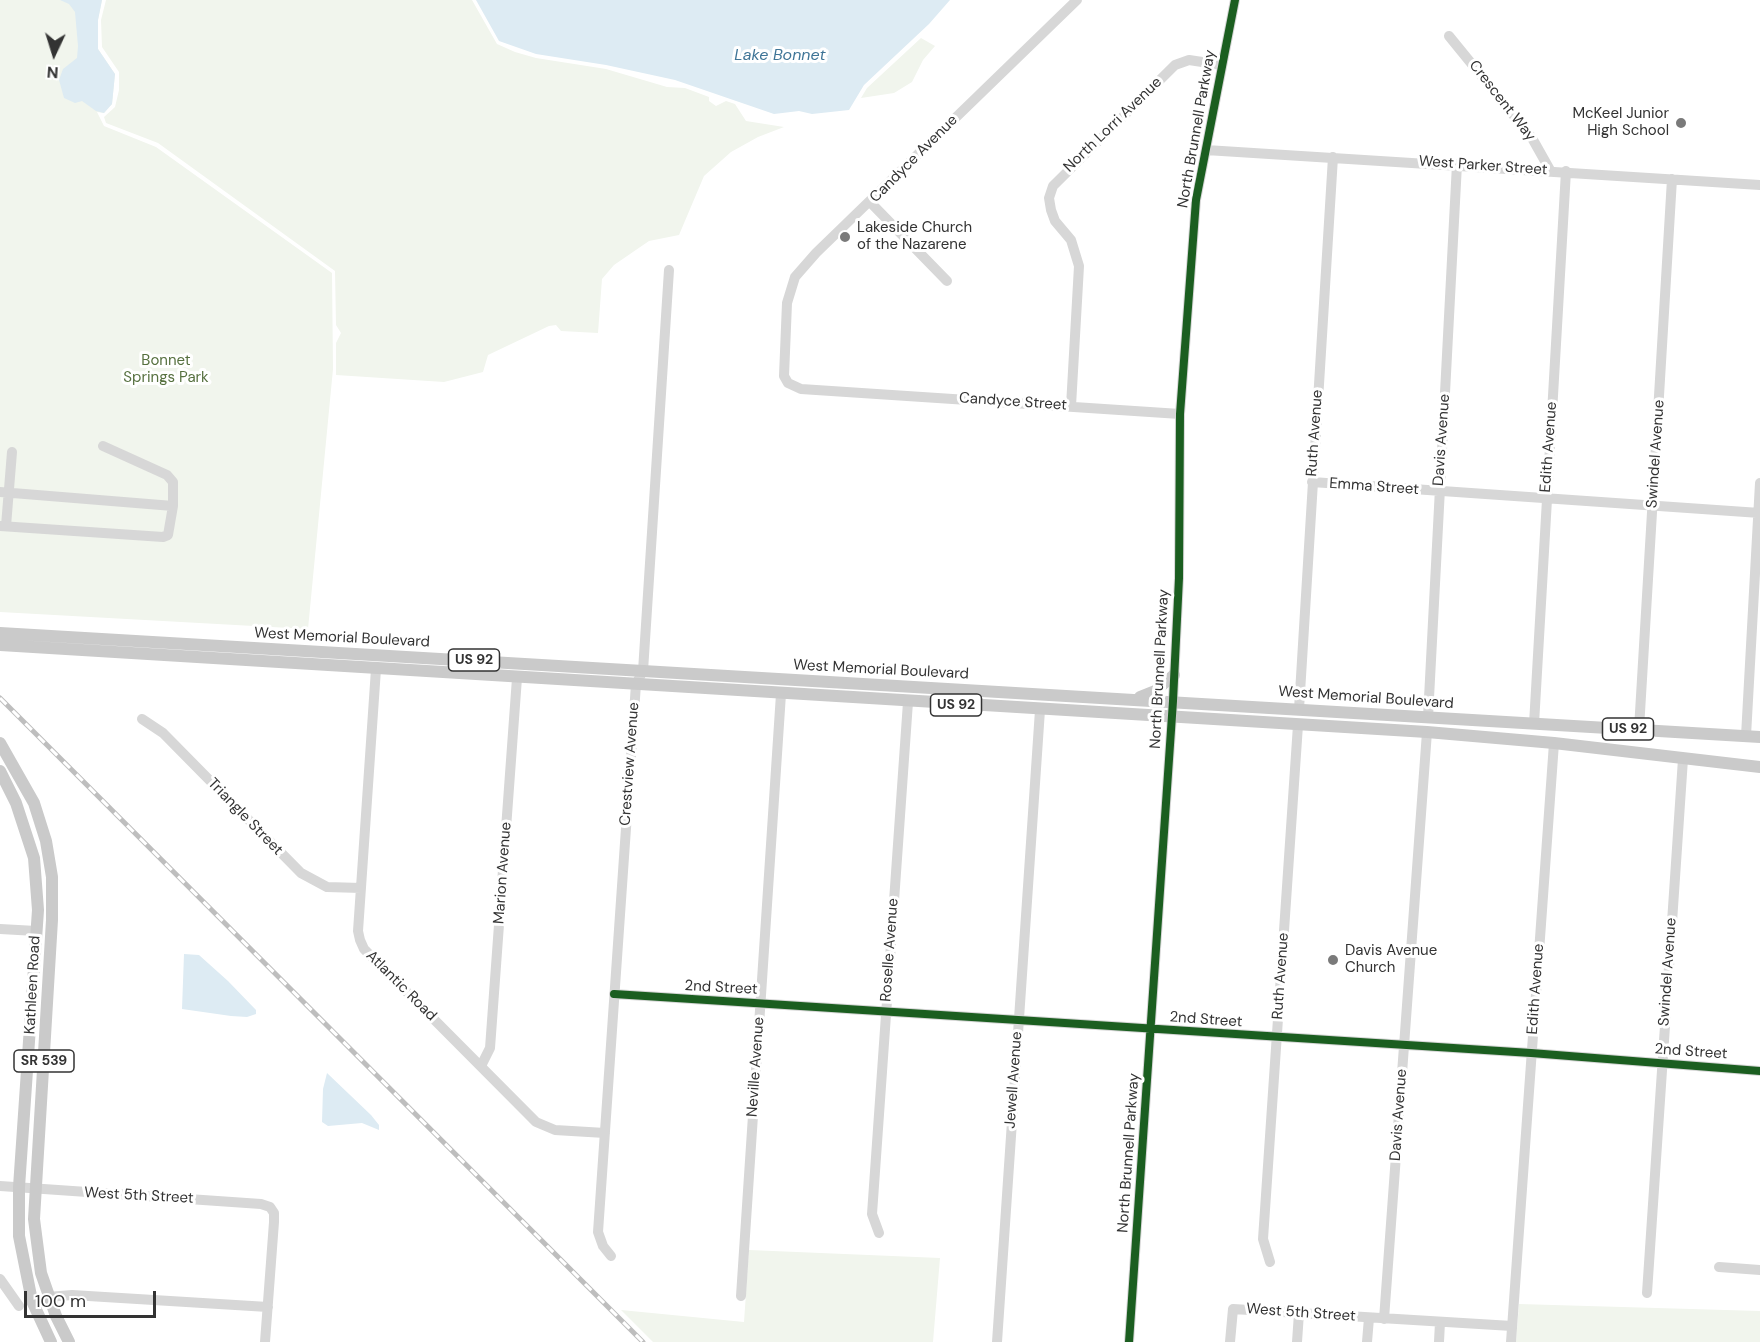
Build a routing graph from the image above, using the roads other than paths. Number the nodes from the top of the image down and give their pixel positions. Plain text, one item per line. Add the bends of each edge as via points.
1 (1077, 0) edge
2 (1234, 0) edge
3 (1449, 36) dead end
4 (1222, 65) junction
5 (1206, 150) junction
6 (1333, 157) junction
7 (1457, 164) junction
8 (1550, 170) junction
9 (1566, 171) junction
10 (1672, 179) junction
11 (1760, 185) edge
12 (870, 202) junction
13 (669, 270) dead end
14 (947, 281) dead end
15 (846, 392) joint
16 (1071, 406) junction
17 (1180, 414) junction
18 (103, 446) dead end
19 (12, 452) dead end
20 (1312, 482) junction
21 (1760, 483) edge
22 (1439, 491) junction
23 (4, 492) edge
24 (1545, 497) junction
25 (1652, 505) junction
26 (173, 506) junction
27 (1759, 513) edge
28 (3, 526) edge
29 (2, 641) edge
30 (378, 654) junction
31 (275, 663) junction
32 (514, 663) junction
33 (376, 669) junction
34 (644, 671) junction
35 (1174, 675) junction
36 (517, 678) junction
37 (636, 684) junction
38 (910, 687) junction
39 (947, 689) junction
40 (781, 694) junction
41 (1134, 699) junction
42 (873, 700) junction
43 (1173, 701) junction
44 (908, 702) junction
45 (1299, 709) junction
46 (1040, 710) junction
47 (1428, 717) junction
48 (1171, 718) junction
49 (142, 719) dead end
50 (1456, 719) junction
51 (1534, 724) junction
52 (1298, 725) junction
53 (1639, 729) junction
54 (1401, 731) junction
55 (1427, 732) junction
56 (1746, 736) junction
57 (1760, 737) edge
58 (0, 742) edge
59 (1554, 743) junction
60 (1683, 759) junction
61 (1760, 767) edge
62 (0, 771) edge
63 (28, 835) junction
64 (361, 888) junction
65 (0, 929) edge
66 (36, 931) junction
67 (51, 934) junction
68 (614, 994) junction
69 (48, 995) junction
70 (760, 1003) junction
71 (886, 1012) junction
72 (1018, 1021) junction
73 (1151, 1030) junction
74 (1277, 1038) junction
75 (1404, 1044) junction
76 (1531, 1053) junction
77 (1661, 1064) junction
78 (481, 1066) junction
79 (1760, 1071) edge
80 (605, 1133) junction
81 (0, 1186) edge
82 (19, 1187) junction
83 (34, 1189) junction
84 (879, 1233) dead end
85 (611, 1256) dead end
86 (1270, 1262) dead end
87 (1719, 1267) dead end
88 (1760, 1270) edge
89 (0, 1279) edge
90 (1647, 1293) dead end
91 (741, 1296) dead end
92 (48, 1297) junction
93 (19, 1306) dead end
94 (268, 1308) junction
95 (1299, 1313) junction
96 (1368, 1318) junction
97 (1384, 1319) junction
98 (1440, 1322) junction
99 (1512, 1326) junction
100 (51, 1342) edge
101 (69, 1342) edge
102 (265, 1342) edge
103 (997, 1342) edge
104 (1129, 1342) edge
105 (1230, 1342) edge
106 (1297, 1342) edge
107 (1367, 1342) edge
108 (1438, 1342) edge
109 (1511, 1342) edge

1 - 12 street, Candyce Avenue
2 - 4 street, North Brunnell Parkway
3 - 8 street, Crescent Way via 1532,138
4 - 5 street, North Brunnell Parkway
4 - 16 street, North Lorri Avenue via 1189,60 1175,65 1053,186 1051,210 1071,240 1079,266
5 - 6 street, West Parker Street
5 - 17 street, North Brunnell Parkway via 1196,200
6 - 7 street, West Parker Street
6 - 20 street, Ruth Avenue
7 - 8 street, West Parker Street
7 - 22 street, Davis Avenue
8 - 9 street, West Parker Street
9 - 10 street, West Parker Street
9 - 24 street, Edith Avenue
10 - 11 street, West Parker Street
10 - 25 street, Swindel Avenue
12 - 14 street
12 - 15 street, Candyce Avenue via 795,277 787,303 783,369 788,383 801,389
13 - 34 street, Crestview Avenue
15 - 16 street, Candyce Street
16 - 17 street, Candyce Street
17 - 35 street, North Brunnell Parkway
18 - 26 street via 167,475 173,482
19 - 23 street
20 - 22 street, Emma Street
20 - 45 street, Ruth Avenue
21 - 27 street
22 - 24 street, Emma Street
22 - 47 street, Davis Avenue
23 - 26 street
23 - 28 street
24 - 25 street, Emma Street
24 - 51 street, Edith Avenue
25 - 27 street, Emma Street
25 - 53 street, Swindel Avenue
26 - 28 street via 170,529 163,537
27 - 56 street
29 - 30 main road, West Memorial Boulevard / US 92
29 - 31 main road, West Memorial Boulevard / US 92
30 - 31 main road via 359,661
30 - 32 main road, West Memorial Boulevard / US 92
31 - 33 main road, West Memorial Boulevard / US 92
32 - 33 main road via 495,667 394,663
32 - 34 main road, West Memorial Boulevard / US 92
33 - 36 main road, West Memorial Boulevard / US 92
33 - 64 street, Atlantic Road
34 - 37 street, Crestview Avenue
34 - 38 main road, West Memorial Boulevard / US 92
35 - 41 main road via 1155,691
35 - 43 street, North Brunnell Parkway
36 - 37 main road, West Memorial Boulevard / US 92
36 - 78 street, Marion Avenue via 490,1048
37 - 40 main road, West Memorial Boulevard / US 92
37 - 68 street, Crestview Avenue
38 - 39 main road, West Memorial Boulevard / US 92
38 - 42 main road
39 - 41 main road, West Memorial Boulevard / US 92
39 - 44 main road
40 - 42 main road, West Memorial Boulevard / US 92
40 - 70 street, Neville Avenue
41 - 43 main road, West Memorial Boulevard / US 92
42 - 44 main road, West Memorial Boulevard / US 92
43 - 45 main road, West Memorial Boulevard / US 92
43 - 48 street, North Brunnell Parkway
44 - 46 main road, West Memorial Boulevard / US 92
44 - 71 street, Roselle Avenue
45 - 47 main road, West Memorial Boulevard / US 92
46 - 48 main road, West Memorial Boulevard / US 92
46 - 72 street, Jewell Avenue
47 - 50 main road, West Memorial Boulevard / US 92
47 - 54 main road
48 - 52 main road, West Memorial Boulevard / US 92
48 - 73 street, North Brunnell Parkway
49 - 64 street, Triangle Street via 163,733 301,873 327,887
50 - 51 main road, West Memorial Boulevard / US 92
50 - 55 main road
51 - 53 main road, West Memorial Boulevard / US 92
52 - 54 main road, West Memorial Boulevard / US 92
52 - 74 street, Ruth Avenue
53 - 56 main road, West Memorial Boulevard / US 92
54 - 55 main road, West Memorial Boulevard / US 92
55 - 59 main road, West Memorial Boulevard / US 92
55 - 75 street, Davis Avenue
56 - 57 main road, West Memorial Boulevard / US 92
58 - 67 main road, Kathleen Road / SR 539 via 34,803 46,841 52,877
59 - 60 main road, US 92
59 - 76 street, Edith Avenue
60 - 61 main road, US 92
60 - 77 street, Swindel Avenue
62 - 63 main road, Kathleen Road / SR 539
63 - 66 main road, Kathleen Road / SR 539 via 34,858
63 - 67 main road via 41,855 45,918
64 - 78 street, Atlantic Road via 358,931 364,949
65 - 66 street
66 - 69 main road via 44,949 43,977
66 - 82 main road, Kathleen Road / SR 539
67 - 69 main road, Kathleen Road / SR 539
68 - 70 street, 2nd Street
68 - 80 street, Crestview Avenue
69 - 83 main road, Kathleen Road / SR 539
70 - 71 street, 2nd Street
70 - 91 street, Neville Avenue
71 - 72 street, 2nd Street
71 - 84 street, Roselle Avenue via 872,1214
72 - 73 street, 2nd Street
72 - 103 street, Jewell Avenue
73 - 74 street, 2nd Street
73 - 104 street, North Brunnell Parkway
74 - 75 street, 2nd Street
74 - 86 street, Ruth Avenue via 1263,1239
75 - 76 street, 2nd Street
75 - 97 street, Davis Avenue
76 - 77 street, 2nd Street
76 - 99 street, Edith Avenue
77 - 79 street, 2nd Street
77 - 90 street, Swindel Avenue
78 - 80 street, Atlantic Road via 546,1128
80 - 85 street, Crestview Avenue via 598,1232
81 - 82 street, West 5th Street
82 - 83 street, West 5th Street
82 - 100 main road, Kathleen Road / SR 539 via 19,1236 27,1283
83 - 92 main road, Kathleen Road / SR 539 via 36,1246
83 - 94 street, West 5th Street via 270,1207 274,1213
87 - 88 street
89 - 93 street
92 - 94 street via 72,1294
92 - 101 main road, Kathleen Road / SR 539
94 - 102 street
95 - 96 street, West 5th Street
95 - 105 street, West 5th Street via 1233,1309
95 - 106 street
96 - 97 street, West 5th Street
96 - 107 street
97 - 98 street
98 - 99 street
98 - 108 street
99 - 109 street, Edith Avenue

